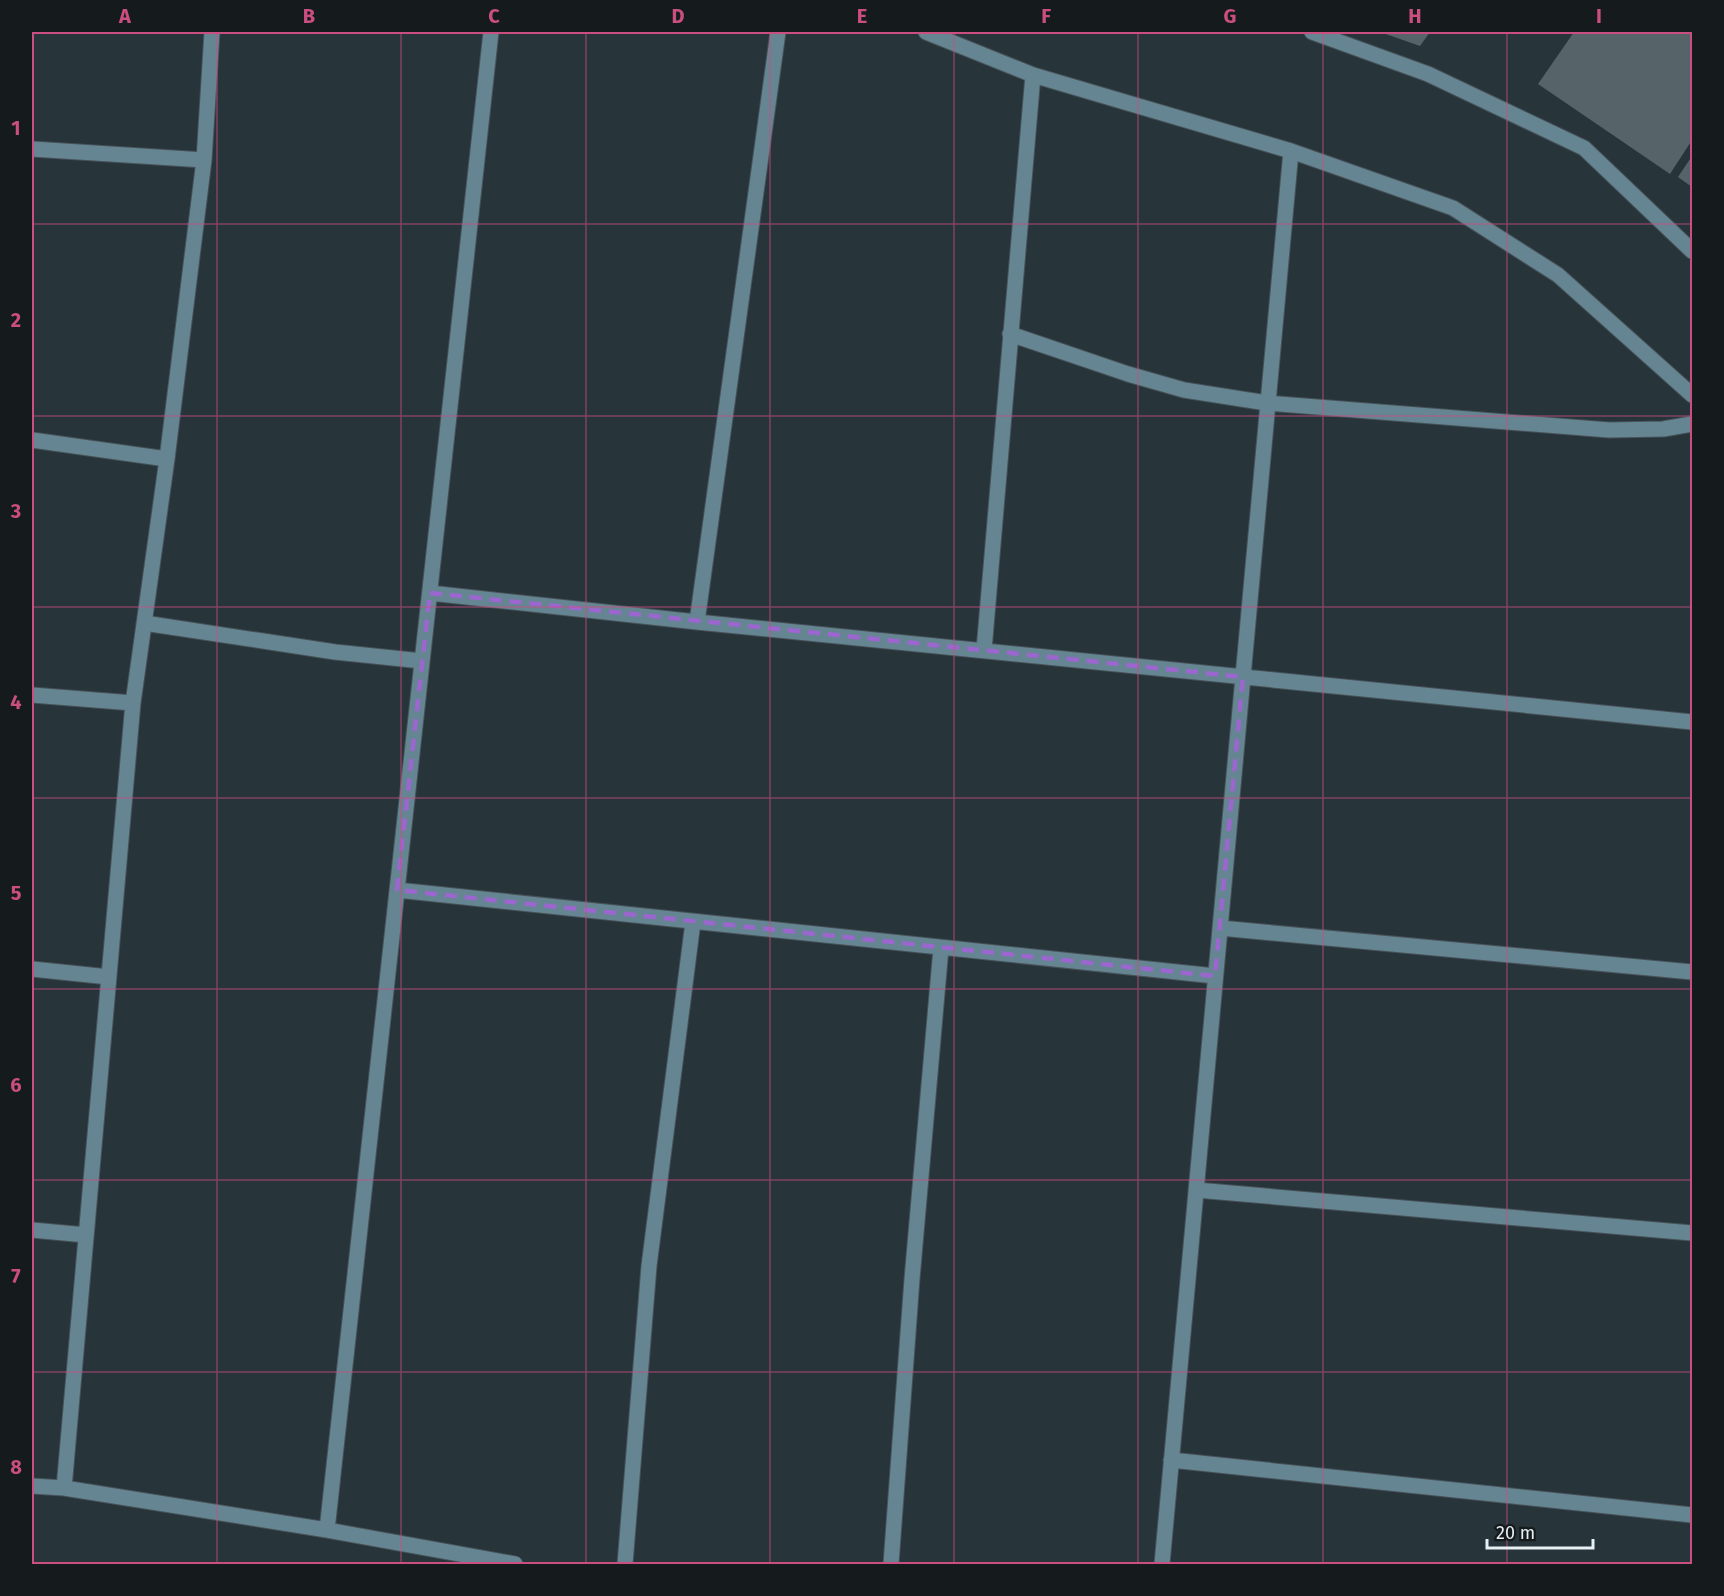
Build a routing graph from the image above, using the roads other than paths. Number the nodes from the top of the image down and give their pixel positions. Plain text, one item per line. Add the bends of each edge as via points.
1 (212, 32) edge
2 (491, 32) edge
3 (778, 32) edge
4 (926, 32) edge
5 (1312, 32) edge
6 (1033, 75) junction
7 (32, 149) edge
8 (1291, 151) junction
9 (204, 160) junction
10 (1692, 251) edge
11 (1010, 334) junction
12 (1692, 394) edge
13 (1268, 404) junction
14 (1692, 424) edge
15 (32, 440) edge
16 (167, 459) junction
17 (430, 593) junction
18 (697, 622) junction
19 (144, 623) junction
20 (984, 650) junction
21 (422, 661) junction
22 (1243, 676) junction
23 (32, 695) edge
24 (133, 704) junction
25 (1692, 722) edge
26 (397, 890) junction
27 (693, 922) junction
28 (1220, 928) junction
29 (941, 948) junction
30 (32, 969) edge
31 (1692, 972) edge
32 (1215, 976) junction
33 (109, 977) junction
34 (1196, 1190) junction
35 (32, 1230) edge
36 (1692, 1233) edge
37 (86, 1235) junction
38 (1171, 1460) junction
39 (32, 1486) edge
40 (64, 1488) junction
41 (1692, 1515) edge
42 (327, 1530) junction
43 (515, 1564) edge
44 (625, 1564) edge
45 (891, 1564) edge
46 (1162, 1564) edge

1 - 9 street
2 - 17 street
3 - 18 street
4 - 6 street
5 - 10 street via 1428,74 1584,148
6 - 8 street
6 - 11 street
7 - 9 street
8 - 12 street via 1453,208 1558,275
8 - 13 street
9 - 16 street
11 - 13 street via 1184,390
11 - 20 street
13 - 14 street via 1609,430
13 - 22 street
15 - 16 street
16 - 19 street
17 - 18 street
17 - 21 street
18 - 20 street
19 - 21 street
19 - 24 street
20 - 22 street
21 - 26 street
22 - 25 street
22 - 28 street
23 - 24 street
24 - 33 street
26 - 27 street
26 - 42 street
27 - 29 street
27 - 44 street via 649,1266
28 - 31 street
28 - 32 street
29 - 32 street
29 - 45 street
30 - 33 street
32 - 34 street
33 - 37 street
34 - 36 street
34 - 38 street
35 - 37 street
37 - 40 street
38 - 41 street
38 - 46 street
39 - 40 street
40 - 42 street
42 - 43 street

